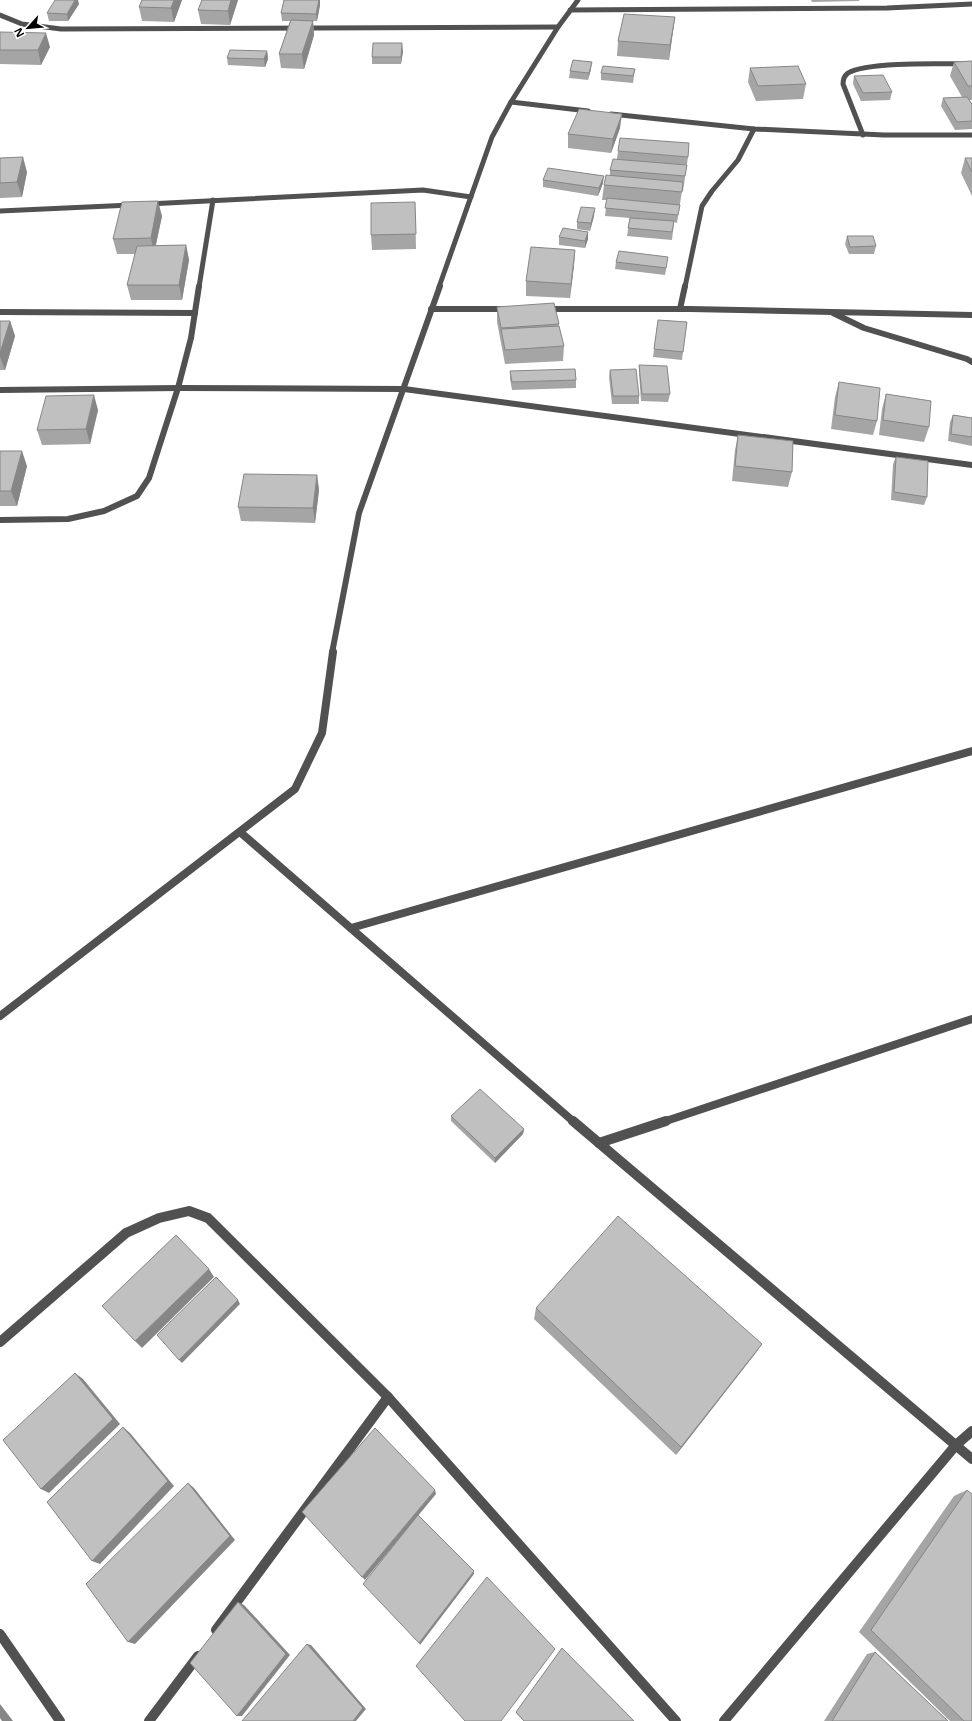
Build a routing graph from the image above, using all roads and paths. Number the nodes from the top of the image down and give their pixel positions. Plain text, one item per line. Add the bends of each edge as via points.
1 (578, 0) edge
2 (972, 4) edge
3 (570, 10) junction
4 (0, 15) edge
5 (558, 27) junction
6 (972, 64) edge
7 (511, 102) junction
8 (596, 112) edge
9 (604, 113) edge
10 (754, 129) junction
11 (863, 135) junction
12 (972, 135) edge
13 (471, 197) junction
14 (213, 200) junction
15 (143, 204) edge
16 (135, 205) edge
17 (0, 211) edge
18 (431, 309) junction
19 (517, 309) edge
20 (540, 309) edge
21 (680, 309) junction
22 (0, 312) edge
23 (831, 312) junction
24 (195, 313) junction
25 (972, 315) edge
26 (972, 362) edge
27 (178, 388) junction
28 (404, 389) junction
29 (0, 390) edge
30 (972, 465) edge
31 (0, 520) edge
32 (972, 751) edge
33 (240, 832) junction
34 (351, 928) junction
35 (0, 1016) edge
36 (972, 1019) edge
37 (599, 1143) junction
38 (0, 1342) edge
39 (388, 1397) junction
40 (972, 1431) edge
41 (956, 1445) junction
42 (972, 1459) edge
43 (0, 1634) edge
44 (60, 1721) edge
45 (149, 1721) edge
46 (676, 1721) edge
47 (724, 1721) edge

1 - 3 street
2 - 3 street via 887,8
3 - 5 street
4 - 5 street via 27,27 61,29
5 - 7 street
6 - 11 street via 870,67 848,73 843,78 843,84
7 - 8 street
7 - 13 street via 492,137
9 - 10 street
10 - 11 street
10 - 21 street via 744,150 702,206
11 - 12 street
13 - 14 street via 423,190
13 - 18 street
14 - 15 street
14 - 24 street
16 - 17 street
18 - 19 street
18 - 28 street
20 - 21 street
21 - 23 street
22 - 24 street
23 - 25 street
23 - 26 street via 864,328
24 - 27 street
27 - 28 street
27 - 29 street
27 - 31 street via 149,478 137,496 104,511 68,519
28 - 30 street
28 - 33 street via 359,513 334,641 322,732 295,789
32 - 34 street
33 - 34 street
33 - 35 street
34 - 37 street
36 - 37 street
37 - 41 street
38 - 39 street via 126,1233 159,1218 189,1211 208,1218
39 - 45 street
39 - 46 street
40 - 41 street
41 - 42 street
41 - 47 street
43 - 44 street

